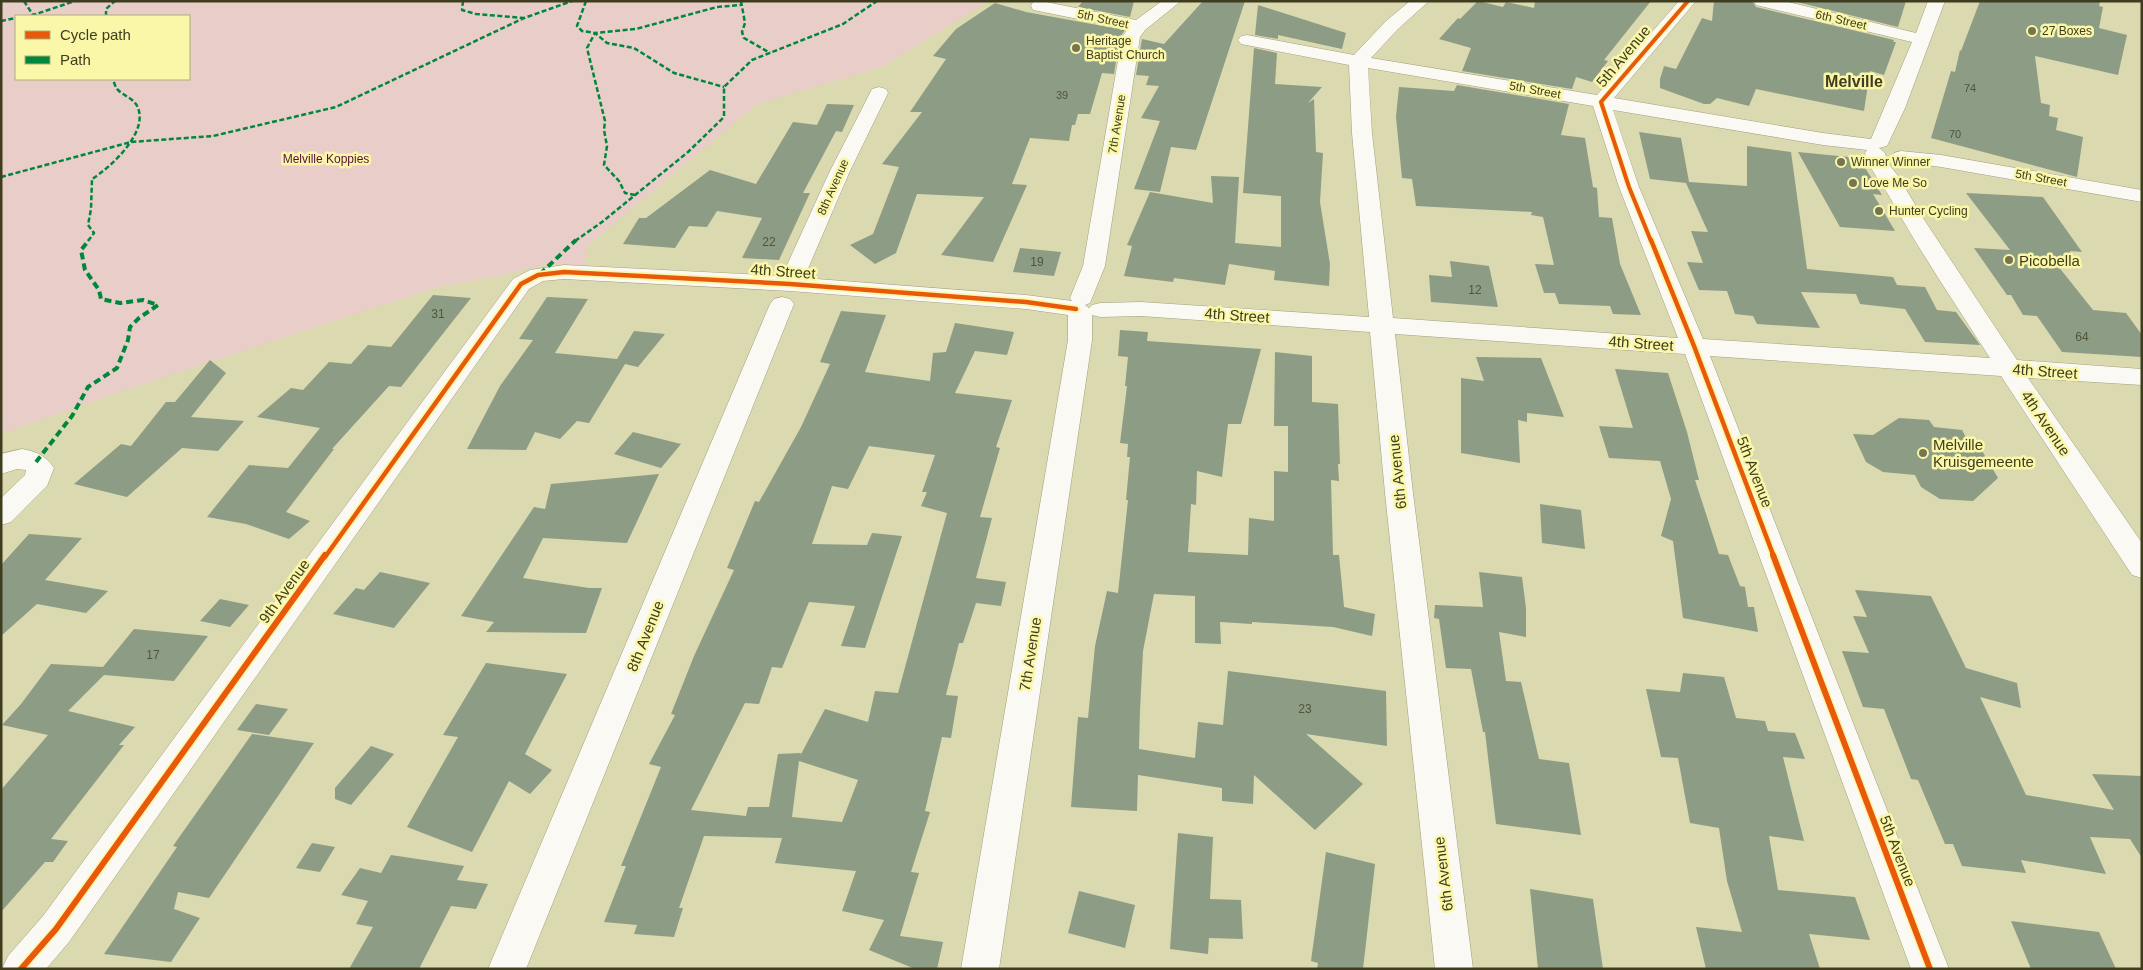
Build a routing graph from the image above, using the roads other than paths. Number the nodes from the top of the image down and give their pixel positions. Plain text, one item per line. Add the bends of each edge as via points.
1 (1173, 1) edge
2 (1421, 1) edge
3 (1762, 1) edge
4 (1937, 1) edge
5 (1685, 3) edge
6 (1038, 6) dead end
7 (1139, 26) junction
8 (1920, 39) junction
9 (1247, 40) dead end
10 (1358, 61) junction
11 (879, 93) dead end
12 (1601, 102) junction
13 (1885, 153) junction
14 (2142, 196) edge
15 (538, 275) joint
16 (786, 294) junction
17 (1087, 309) junction
18 (1382, 326) junction
19 (1694, 346) junction
20 (2009, 368) junction
21 (2142, 377) edge
22 (1, 464) edge
23 (1, 515) edge
24 (2142, 568) edge
25 (56, 928) junction
26 (21, 969) edge
27 (33, 969) edge
28 (507, 969) edge
29 (980, 969) edge
30 (1454, 969) edge
31 (1930, 969) edge

1 - 7 street, 7th Avenue
2 - 10 street via 1392,24
3 - 8 street, 6th Street
4 - 8 street, 4th Avenue
5 - 12 street, 5th Avenue
6 - 7 street, 5th Street
7 - 17 street, 7th Avenue via 1131,37 1126,57
8 - 13 street, 4th Avenue via 1889,124
9 - 10 street, 5th Street
10 - 12 street, 5th Street
10 - 18 street, 6th Avenue via 1362,133
11 - 16 street, 8th Avenue via 839,173
12 - 13 street, 5th Street via 1823,139
12 - 19 street, 5th Avenue via 1629,187
13 - 14 street, 5th Street
13 - 20 street, 4th Avenue via 1912,218
15 - 16 street, 4th Street via 564,272
15 - 25 street, 9th Avenue via 521,284 515,292
16 - 17 street, 4th Street via 1026,302
16 - 28 street, 8th Avenue
17 - 18 street, 4th Street via 1141,309
17 - 29 street, 7th Avenue
18 - 19 street, 4th Street
18 - 30 street, 6th Avenue
19 - 20 street, 4th Street
19 - 31 street, 5th Avenue
20 - 21 street, 4th Street
20 - 24 street, 4th Avenue
22 - 23 street via 14,459 36,462 40,468 37,479
25 - 26 street, 9th Avenue
25 - 27 street, 9th Avenue

